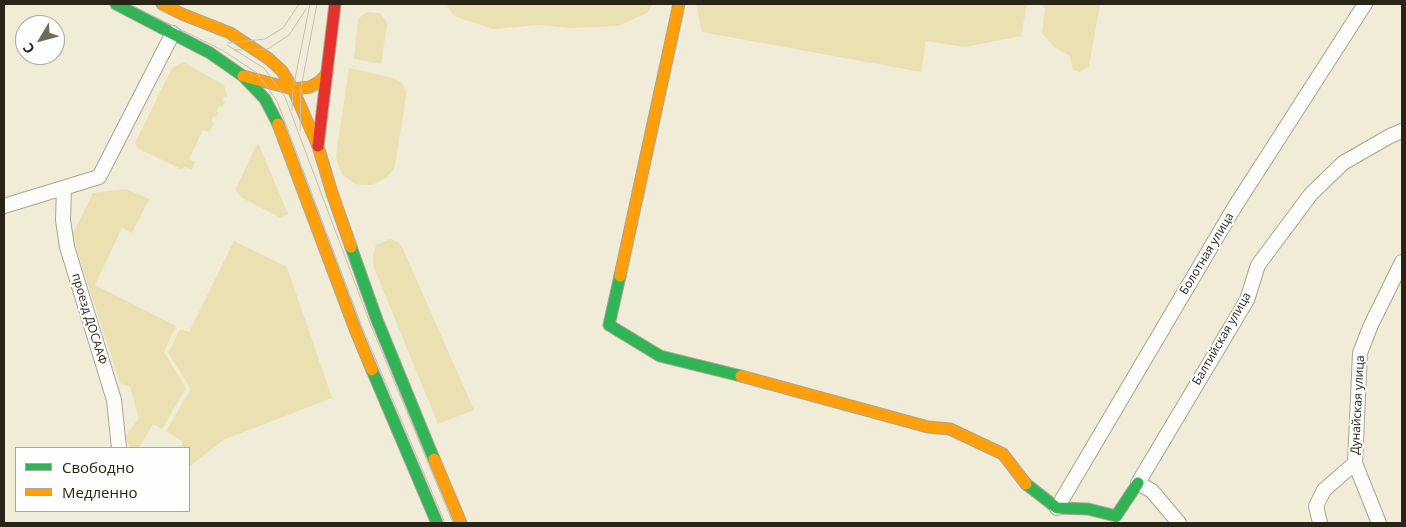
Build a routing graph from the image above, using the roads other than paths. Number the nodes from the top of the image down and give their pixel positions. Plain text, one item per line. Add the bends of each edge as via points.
1 (116, 4) edge
2 (162, 4) edge
3 (335, 4) edge
4 (679, 4) edge
5 (1365, 4) edge
6 (185, 9) edge
7 (173, 33) junction
8 (327, 74) junction
9 (243, 76) junction
10 (293, 89) junction
11 (1402, 132) edge
12 (318, 146) junction
13 (64, 188) junction
14 (4, 206) edge
15 (1402, 262) edge
16 (119, 447) edge
17 (1355, 463) junction
18 (1138, 483) junction
19 (1057, 508) junction
20 (437, 523) edge
21 (461, 523) edge
22 (1179, 523) edge
23 (1320, 523) edge
24 (1379, 523) edge

1 - 7 main road
2 - 6 main road
3 - 8 main road
4 - 19 main road via 609,325 660,356 928,427 950,429 1003,454 1028,486
5 - 19 street, Болотная улица via 1234,208
6 - 7 main road
6 - 10 main road via 269,59
7 - 9 main road
7 - 13 street via 99,177
8 - 10 main road via 310,87
8 - 12 main road
9 - 10 main road
9 - 20 main road via 265,99 278,123 355,330
10 - 12 main road
11 - 18 street, Балтийская улица via 1344,163 1311,194 1258,265 1247,300
12 - 21 main road via 377,320
13 - 14 street
13 - 16 street, проезд ДОСААФ via 63,220 67,247 114,400
15 - 17 street, Дунайская улица via 1360,352
17 - 23 street via 1324,490 1316,506
17 - 24 street, Дунайская улица
18 - 19 main road via 1116,516 1088,509
18 - 22 street via 1152,491

